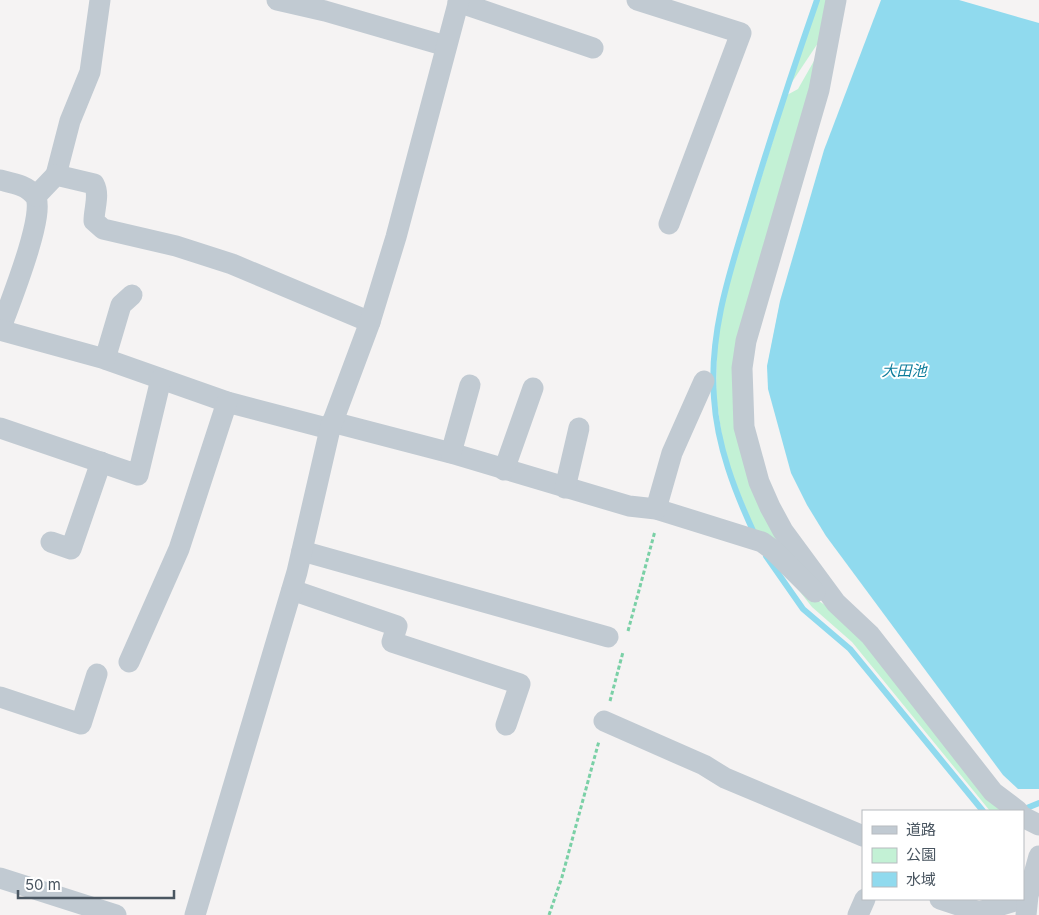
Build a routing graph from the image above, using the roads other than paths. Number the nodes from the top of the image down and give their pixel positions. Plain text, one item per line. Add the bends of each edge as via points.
1 (100, 0) edge
2 (277, 0) edge
3 (638, 0) edge
4 (836, 0) edge
5 (458, 1) edge
6 (446, 46) junction
7 (593, 48) dead end
8 (56, 174) junction
9 (0, 180) edge
10 (36, 196) junction
11 (669, 224) dead end
12 (132, 295) dead end
13 (370, 322) junction
14 (0, 330) edge
15 (105, 359) junction
16 (161, 379) junction
17 (704, 381) dead end
18 (470, 385) dead end
19 (534, 388) dead end
20 (227, 402) junction
21 (331, 426) junction
22 (0, 428) edge
23 (579, 428) dead end
24 (451, 453) junction
25 (101, 462) junction
26 (504, 470) junction
27 (565, 488) junction
28 (656, 509) junction
29 (51, 542) dead end
30 (302, 551) junction
31 (292, 590) junction
32 (836, 603) junction
33 (620, 640) road end
34 (129, 662) dead end
35 (97, 674) dead end
36 (0, 696) edge
37 (604, 721) road end
38 (506, 725) dead end
39 (1015, 810) edge
40 (1024, 816) edge
41 (1039, 825) edge
42 (862, 836) edge
43 (1039, 856) edge
44 (0, 878) edge
45 (1024, 887) edge
46 (865, 900) edge
47 (943, 900) edge
48 (1016, 903) edge
49 (116, 915) edge
50 (195, 915) edge
51 (858, 915) edge

1 - 8 street via 90,72 70,121
2 - 6 street
3 - 11 street via 741,33
4 - 32 street via 819,90 746,342 741,397 750,455 770,507
5 - 6 street
5 - 7 street
6 - 13 street
8 - 10 street
8 - 13 street via 94,184 98,191 94,221 103,229 176,246 232,264
9 - 10 street via 25,187
10 - 14 street via 38,211 18,283
12 - 15 street via 121,306
13 - 21 street
14 - 15 street
15 - 16 street
16 - 20 street
16 - 25 street via 138,475
17 - 28 street via 672,453
18 - 24 street
19 - 26 street
20 - 21 street
20 - 34 street via 179,549
21 - 24 street
21 - 30 street
22 - 25 street
23 - 27 street
24 - 26 street
25 - 29 street via 71,549
26 - 27 street
27 - 28 street via 628,506
28 - 32 street via 759,541 773,550 818,595
30 - 31 street
30 - 33 street
31 - 38 street via 397,626 392,642 520,684
31 - 50 street
32 - 39 street via 870,635 993,792
35 - 36 street via 81,724
37 - 42 street via 704,765 725,778
40 - 41 street
43 - 45 street
44 - 49 street
46 - 51 street
47 - 48 street via 979,912

